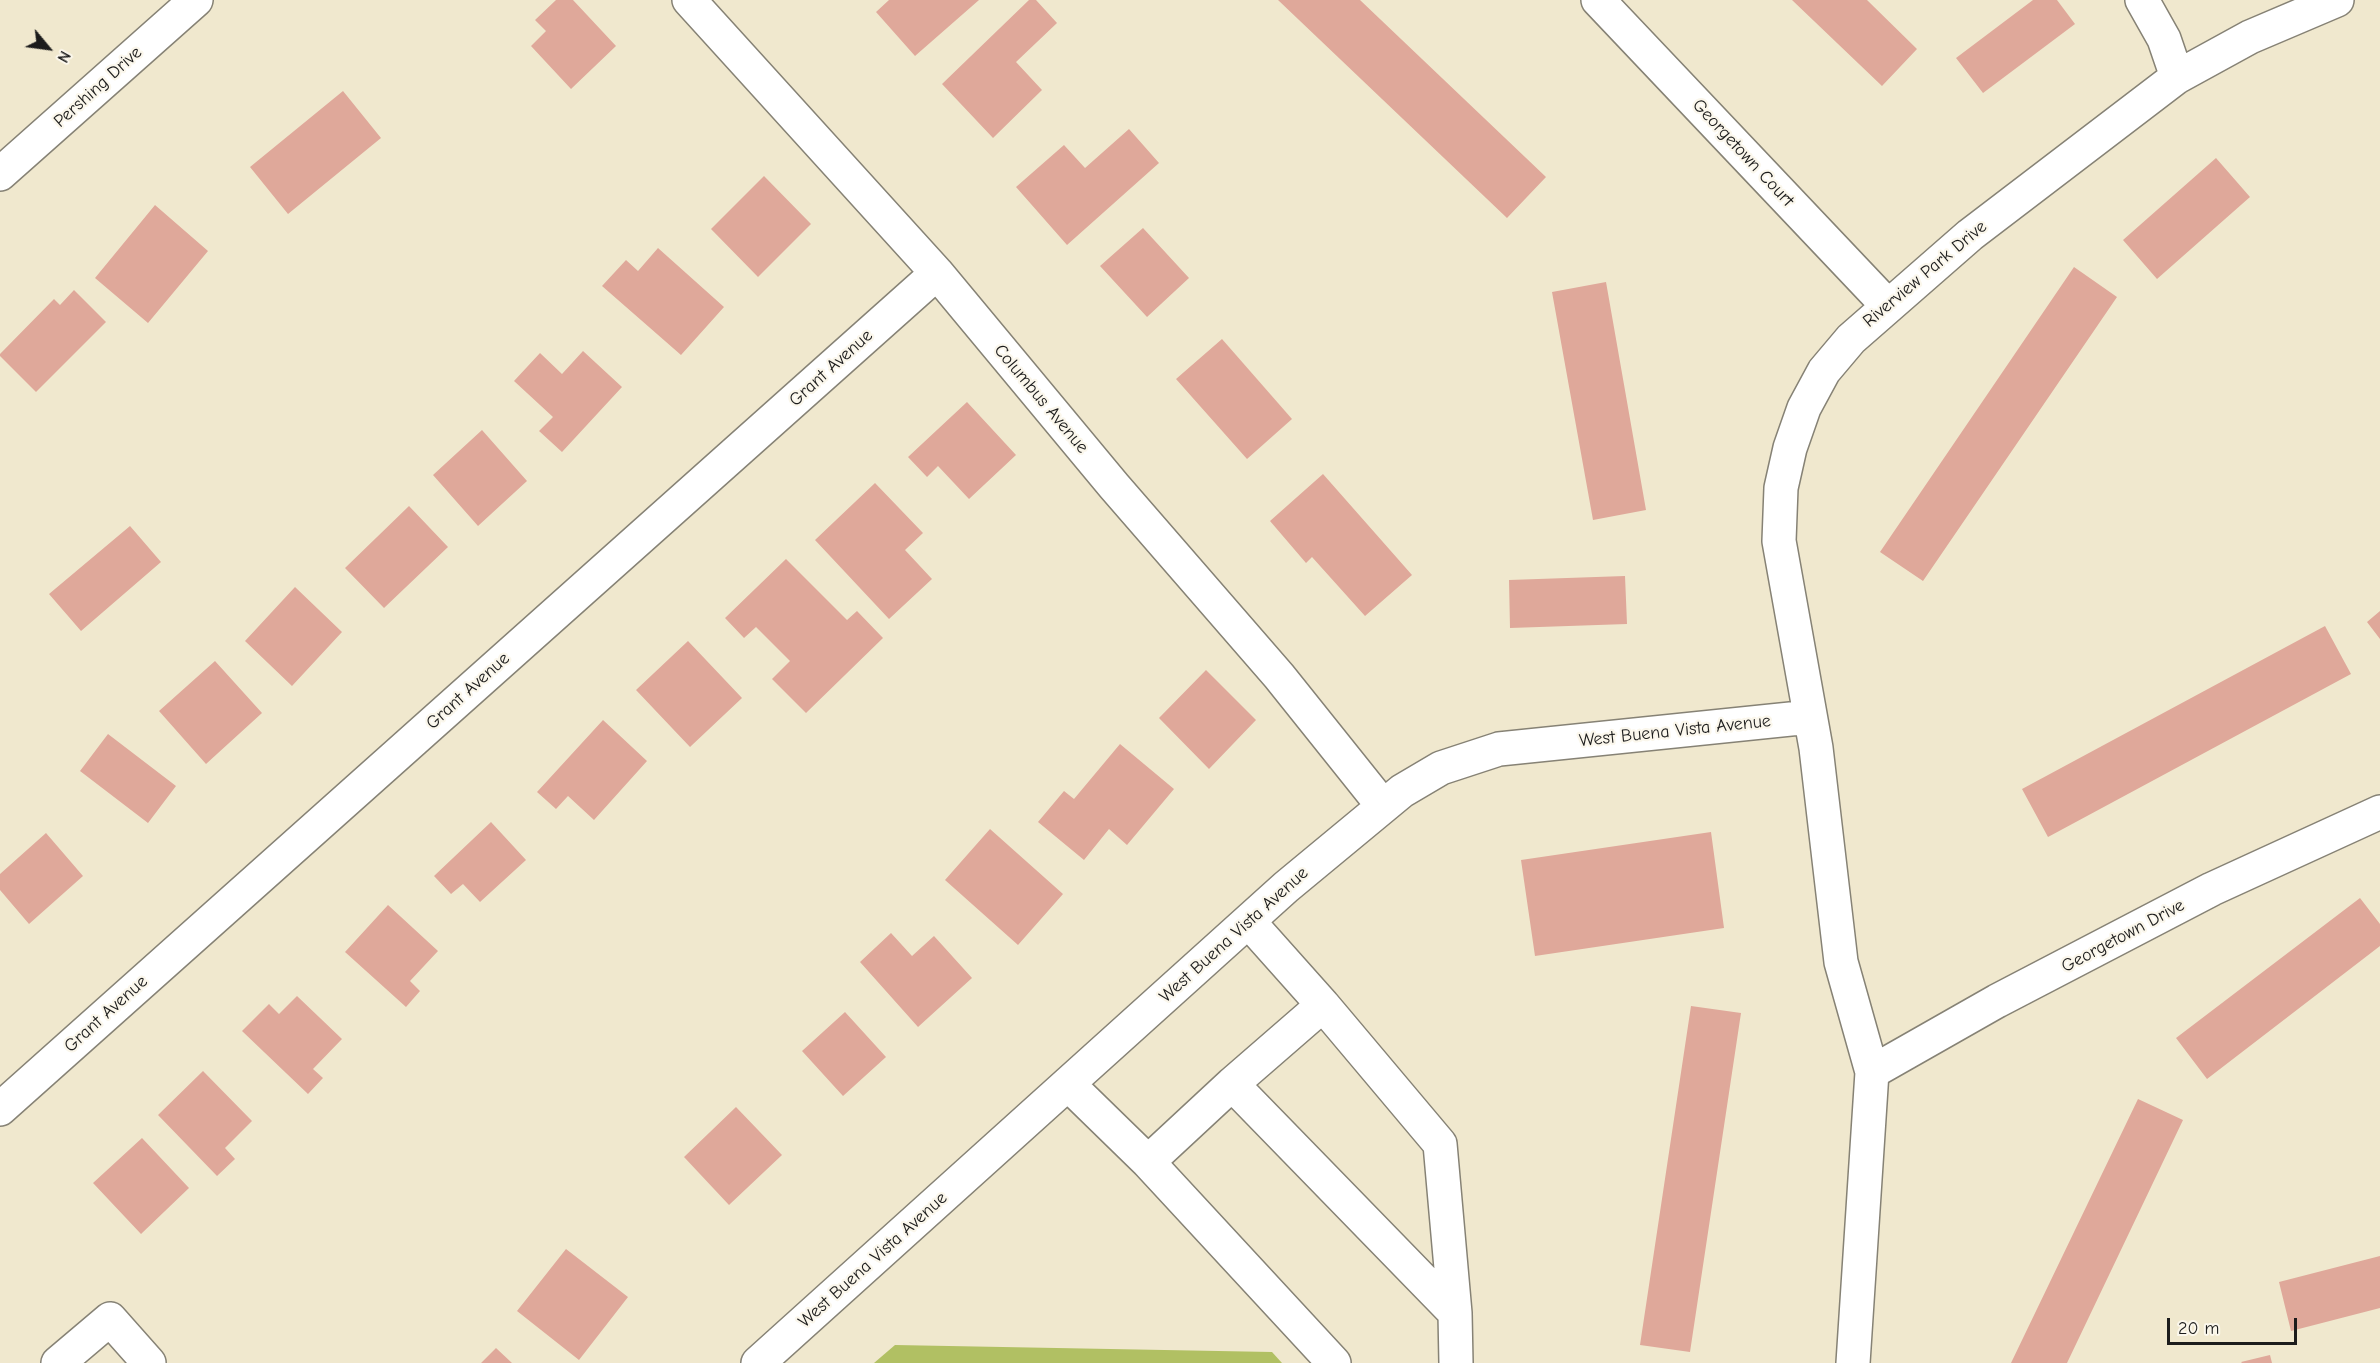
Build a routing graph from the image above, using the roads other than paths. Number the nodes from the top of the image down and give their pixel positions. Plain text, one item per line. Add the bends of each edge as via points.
1 (196, 0) edge
2 (689, 0) edge
3 (1599, 0) edge
4 (2142, 0) edge
5 (2337, 0) edge
6 (2177, 77) junction
7 (0, 174) edge
8 (937, 273) junction
9 (1888, 306) junction
10 (1810, 717) junction
11 (1383, 806) junction
12 (2380, 812) edge
13 (1249, 922) junction
14 (1323, 1005) junction
15 (1872, 1072) junction
16 (1068, 1084) junction
17 (1232, 1084) junction
18 (0, 1108) edge
19 (1148, 1162) junction
20 (1455, 1314) junction
21 (58, 1363) edge
22 (149, 1363) edge
23 (759, 1363) edge
24 (1334, 1363) edge
25 (1456, 1363) edge
26 (1853, 1363) edge

1 - 7 street, Pershing Drive
2 - 8 street, Columbus Avenue
3 - 9 street, Georgetown Court
4 - 6 street via 2164,39
5 - 6 street, Riverview Park Drive via 2250,37
6 - 9 street, Riverview Park Drive via 1970,235
8 - 11 street, Columbus Avenue via 1106,477 1279,676
8 - 18 street, Grant Avenue
9 - 10 street, Riverview Park Drive via 1851,339 1824,371 1804,408 1781,488 1779,542
10 - 11 street, West Buena Vista Avenue via 1499,749 1441,768
10 - 15 street via 1841,962
11 - 13 street, West Buena Vista Avenue
12 - 15 street, Georgetown Drive via 2212,889 1997,1001
13 - 14 street
13 - 16 street, West Buena Vista Avenue
14 - 17 street
14 - 20 street via 1440,1143
15 - 26 street
16 - 19 street
16 - 23 street, West Buena Vista Avenue
17 - 19 street
17 - 20 street
19 - 24 street
20 - 25 street
21 - 22 street via 110,1319

